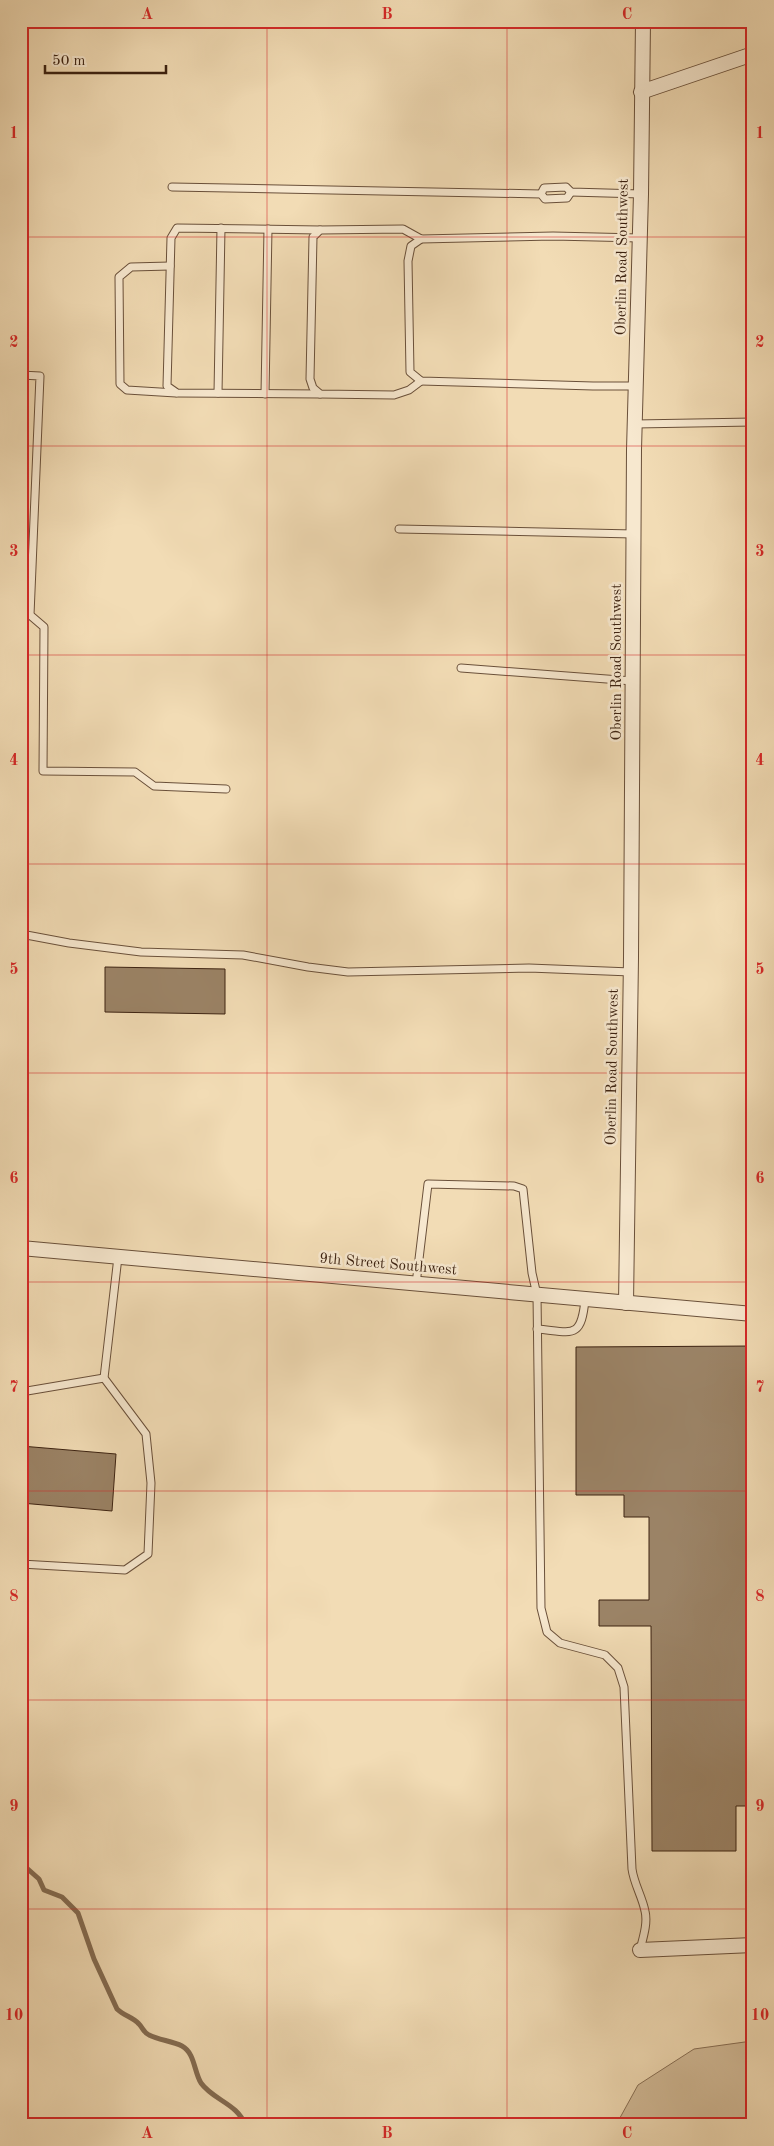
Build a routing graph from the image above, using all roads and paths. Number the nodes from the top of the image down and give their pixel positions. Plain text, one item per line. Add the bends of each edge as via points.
1 (643, 21) edge
2 (753, 54) edge
3 (641, 92) junction
4 (172, 187) dead end
5 (570, 192) junction
6 (541, 194) junction
7 (641, 194) junction
8 (221, 228) junction
9 (268, 229) junction
10 (320, 230) junction
11 (640, 238) junction
12 (421, 239) junction
13 (170, 266) junction
14 (21, 376) edge
15 (421, 381) junction
16 (636, 386) junction
17 (177, 393) junction
18 (218, 393) junction
19 (264, 394) junction
20 (320, 394) junction
21 (753, 422) edge
22 (635, 424) junction
23 (399, 529) dead end
24 (634, 534) junction
25 (21, 615) edge
26 (30, 615) junction
27 (461, 668) dead end
28 (633, 681) junction
29 (226, 789) dead end
30 (21, 934) edge
31 (631, 972) junction
32 (21, 1248) edge
33 (118, 1257) junction
34 (416, 1284) junction
35 (537, 1295) junction
36 (585, 1300) junction
37 (626, 1304) junction
38 (753, 1314) edge
39 (537, 1329) junction
40 (104, 1378) junction
41 (21, 1395) edge
42 (21, 1564) edge
43 (753, 1945) edge
44 (640, 1950) joint

1 - 3 street, Oberlin Road Southwest
2 - 3 street
3 - 7 street, Oberlin Road Southwest
4 - 6 lane
5 - 6 lane via 566,187 544,188
5 - 6 lane via 567,198 545,199
5 - 7 lane
7 - 11 street, Oberlin Road Southwest
8 - 9 lane
8 - 13 lane via 177,228 170,238
8 - 18 lane
9 - 10 lane
9 - 19 lane
10 - 12 lane via 403,229
10 - 20 lane via 313,237 310,379
11 - 12 lane
11 - 16 street, Oberlin Road Southwest
12 - 15 lane via 411,246 408,260 410,372
13 - 17 lane via 167,386
13 - 17 lane via 131,267 119,277 120,384 127,390
14 - 26 lane via 40,376
15 - 16 lane
15 - 20 lane via 394,395
16 - 22 street, Oberlin Road Southwest
17 - 18 lane
18 - 19 lane
19 - 20 lane
21 - 22 lane
22 - 24 street, Oberlin Road Southwest
23 - 24 lane
24 - 28 street, Oberlin Road Southwest
25 - 26 lane
26 - 29 lane via 44,627 43,772 135,772 154,786
27 - 28 lane
28 - 31 street, Oberlin Road Southwest
30 - 31 lane via 141,952 243,955 348,972 529,968
31 - 37 street, Oberlin Road Southwest
32 - 33 street, 9th Street Southwest
33 - 34 street, 9th Street Southwest
33 - 40 lane
34 - 35 street, 9th Street Southwest
34 - 35 lane via 428,1184 514,1186 522,1189
35 - 36 street, 9th Street Southwest
35 - 39 lane
36 - 37 street, 9th Street Southwest
36 - 39 lane via 583,1321 577,1329
37 - 38 street, 9th Street Southwest
39 - 44 lane via 541,1608 547,1632 560,1643 605,1655 618,1668 624,1687 632,1869 646,1925
40 - 41 lane via 27,1391
40 - 42 lane via 146,1434 151,1483 148,1554 126,1570
43 - 44 street

